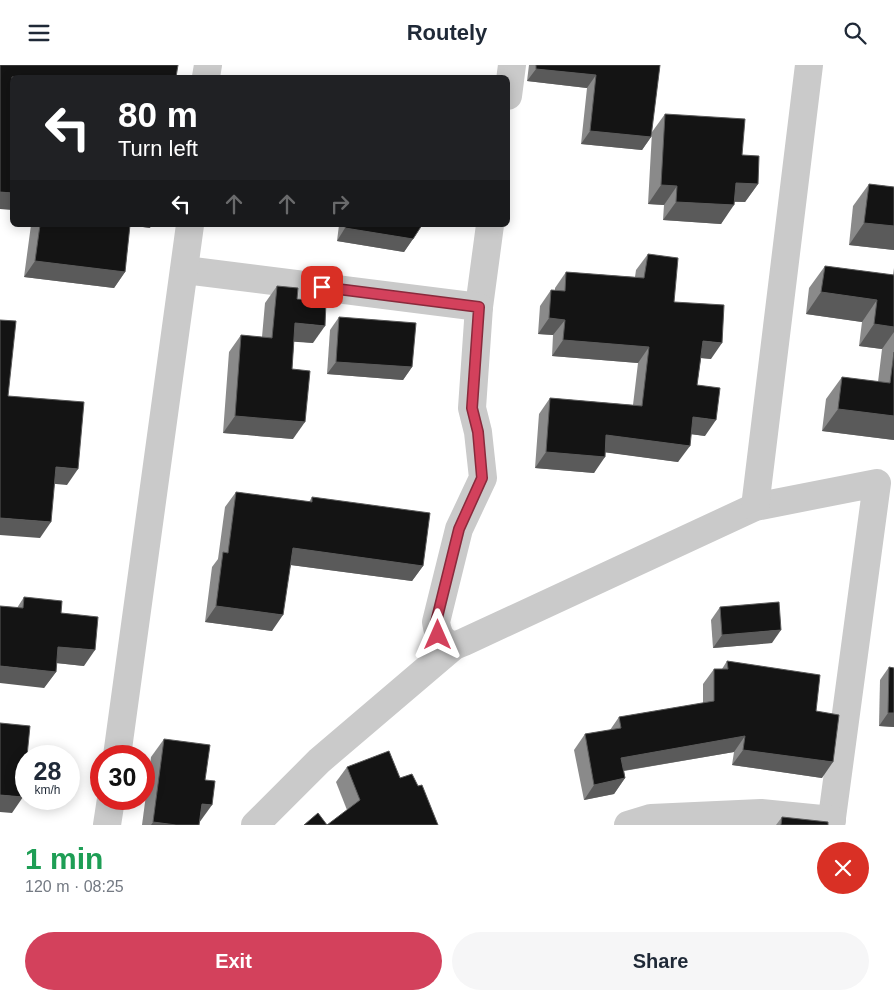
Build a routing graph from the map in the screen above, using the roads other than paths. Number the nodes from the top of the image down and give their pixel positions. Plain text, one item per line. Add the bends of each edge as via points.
1 (512, 65) edge
2 (809, 65) edge
3 (510, 80) edge
4 (190, 227) edge
5 (490, 227) edge
6 (185, 270) junction
7 (479, 307) junction
8 (755, 507) junction
9 (454, 646) junction
10 (119, 745) edge
11 (109, 810) edge
12 (832, 823) edge
13 (107, 825) edge
14 (255, 825) edge
15 (628, 825) edge

1 - 3 street
2 - 8 street
4 - 6 street
5 - 7 street
6 - 7 street
6 - 10 street
7 - 9 street via 472,408 481,447 482,478 459,529 436,622 438,635
8 - 9 street
8 - 12 street via 877,483
9 - 14 street via 319,761
11 - 13 street
12 - 15 street via 761,813 651,818

